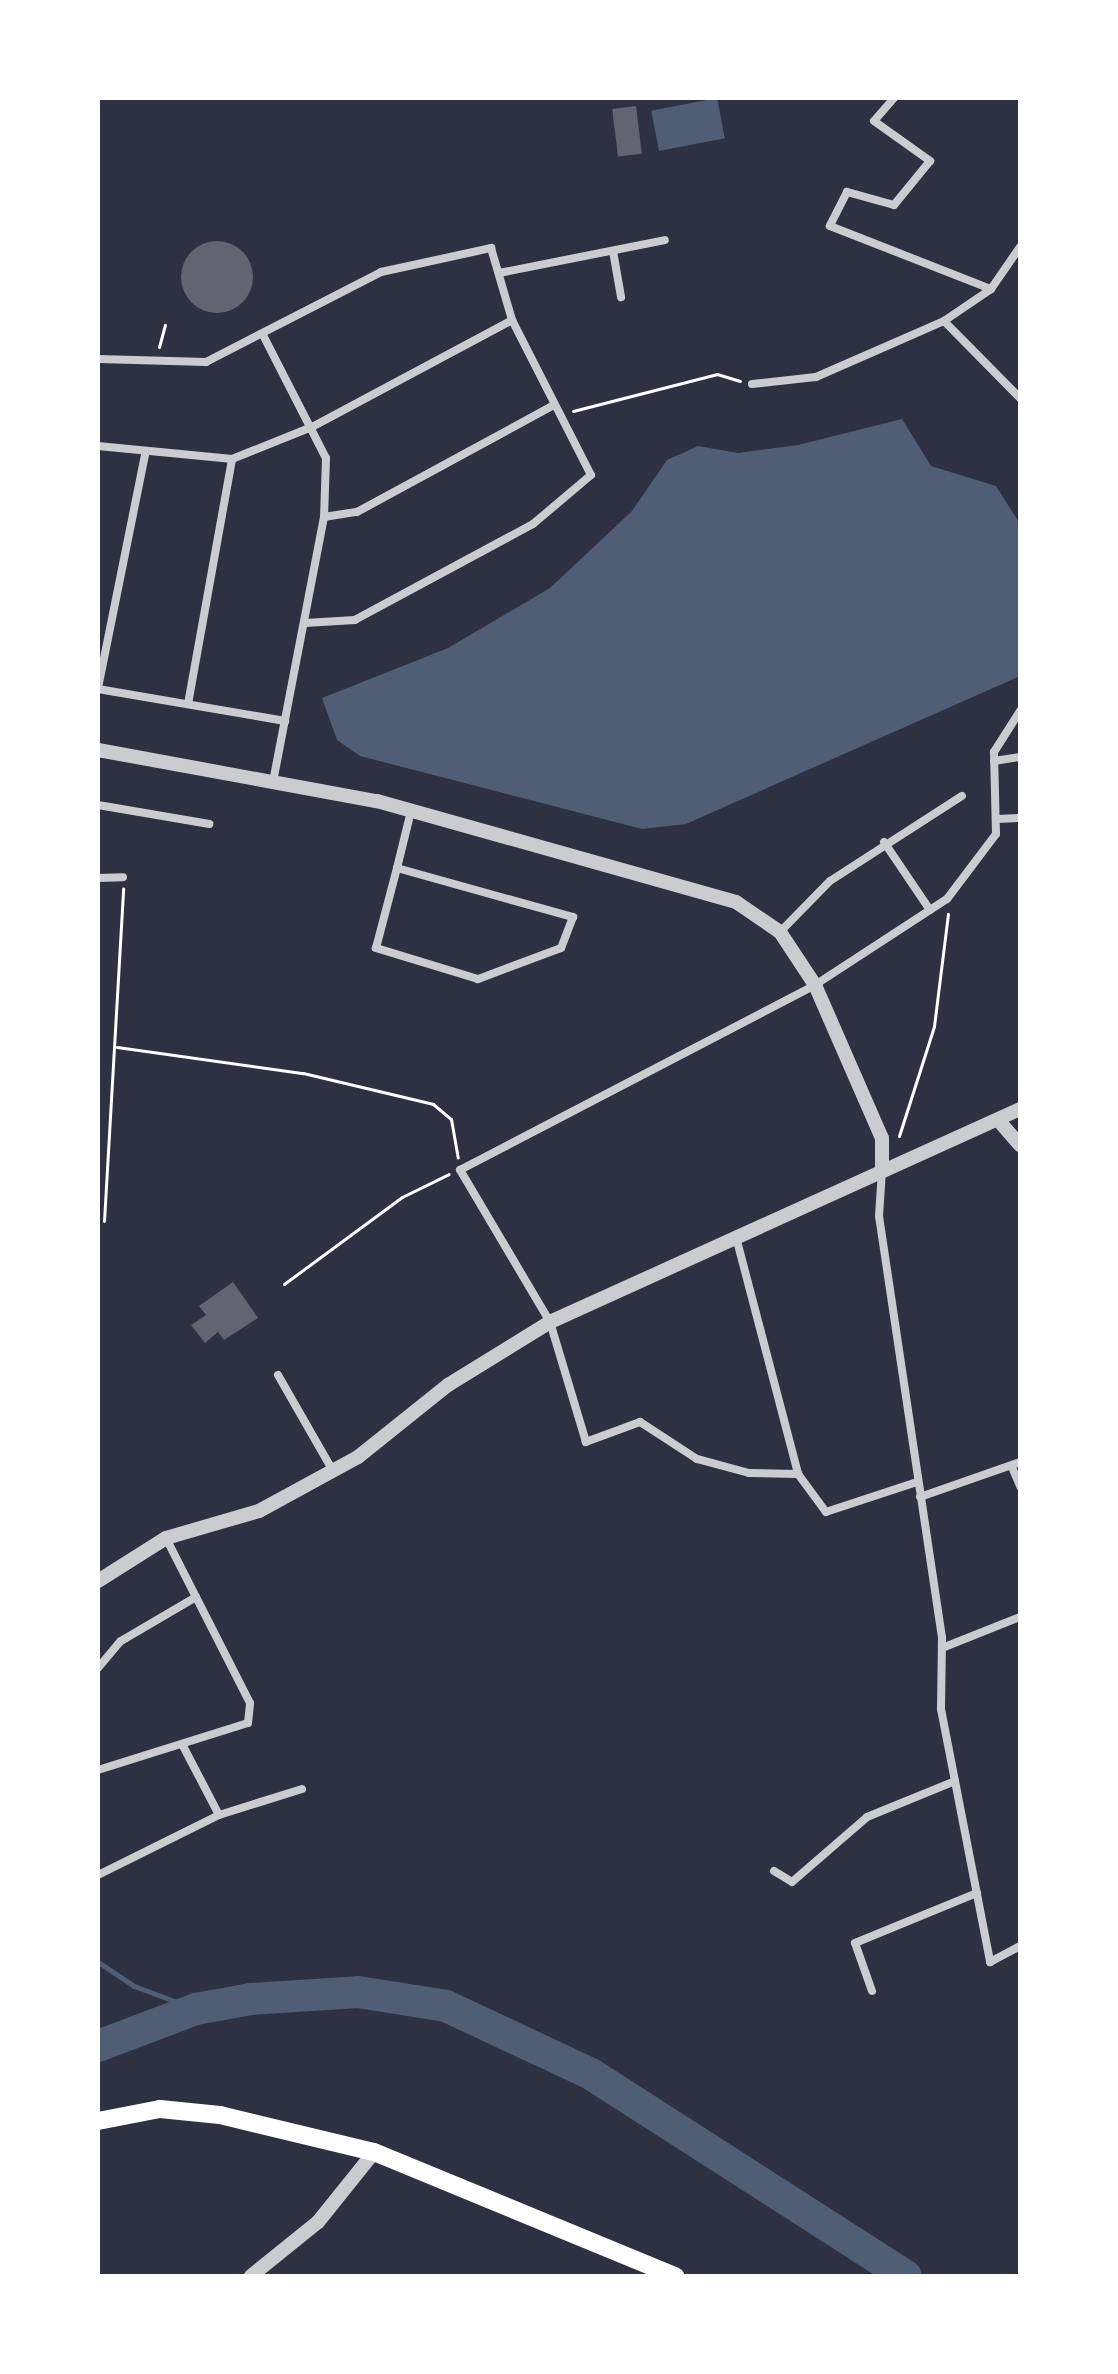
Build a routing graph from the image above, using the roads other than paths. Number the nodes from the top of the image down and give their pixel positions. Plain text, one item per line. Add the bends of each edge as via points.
1 (894, 98) edge
2 (665, 240) dead end
3 (1020, 247) edge
4 (613, 251) junction
5 (499, 273) junction
6 (991, 289) junction
7 (621, 297) dead end
8 (512, 320) junction
9 (944, 321) junction
10 (264, 337) junction
11 (98, 359) edge
12 (752, 384) road end
13 (1020, 398) edge
14 (552, 406) junction
15 (312, 427) junction
16 (98, 446) edge
17 (145, 454) junction
18 (232, 459) junction
19 (324, 517) junction
20 (305, 623) junction
21 (98, 688) edge
22 (188, 704) junction
23 (1020, 711) edge
24 (285, 721) junction
25 (98, 750) edge
26 (1020, 757) edge
27 (994, 761) junction
28 (273, 782) junction
29 (962, 796) dead end
30 (98, 805) edge
31 (411, 811) junction
32 (1020, 818) edge
33 (998, 819) junction
34 (209, 824) dead end
35 (884, 842) junction
36 (397, 868) junction
37 (123, 877) road end
38 (98, 878) edge
39 (930, 910) junction
40 (780, 932) junction
41 (815, 985) junction
42 (1020, 1109) edge
43 (999, 1121) junction
44 (1020, 1145) edge
45 (887, 1168) junction
46 (736, 1237) junction
47 (550, 1322) junction
48 (278, 1375) dead end
49 (1016, 1465) edge
50 (333, 1471) junction
51 (798, 1474) junction
52 (917, 1482) junction
53 (1020, 1486) edge
54 (920, 1497) junction
55 (166, 1538) junction
56 (98, 1581) edge
57 (196, 1597) junction
58 (1020, 1617) edge
59 (942, 1648) junction
60 (98, 1668) edge
61 (182, 1744) junction
62 (98, 1770) edge
63 (955, 1781) junction
64 (302, 1789) dead end
65 (219, 1815) junction
66 (774, 1871) dead end
67 (98, 1875) edge
68 (977, 1893) junction
69 (1020, 1946) edge
70 (872, 1991) dead end
71 (98, 2121) edge
72 (374, 2152) junction
73 (251, 2276) edge
74 (675, 2276) edge

1 - 6 street via 874,121 930,161 894,205 847,192 830,226
2 - 4 street
3 - 6 street
4 - 5 street
4 - 7 street
5 - 8 street
5 - 10 street via 491,248 381,272
6 - 9 street
8 - 14 street
8 - 15 street
9 - 12 street via 816,377
9 - 13 street
10 - 11 street via 206,362 154,366
10 - 15 street
14 - 19 street via 357,512
14 - 20 street via 591,475 533,524 355,620
15 - 18 street
15 - 19 street via 326,458
16 - 17 street
17 - 18 street
17 - 21 street
18 - 22 street
19 - 20 street
20 - 24 street
21 - 22 street
22 - 24 street
23 - 27 street via 1002,730
24 - 28 street
25 - 28 street
26 - 27 street
27 - 33 street
28 - 31 street
29 - 35 street
30 - 34 street
31 - 36 street
31 - 40 street via 736,902
32 - 33 street
33 - 39 street via 996,834 950,895
35 - 39 street
35 - 40 street via 830,881
36 - 36 street via 376,948 478,979 561,948 573,917
37 - 38 street
39 - 41 street
40 - 41 street
41 - 45 street via 882,1138
41 - 47 street via 460,1170
42 - 43 street
43 - 44 street
43 - 45 street
45 - 46 street
45 - 52 street via 879,1216
46 - 47 street
46 - 51 street
47 - 50 street via 448,1385
47 - 51 street via 586,1442 640,1422 697,1459 749,1473
48 - 50 street
49 - 53 street
49 - 54 street
50 - 55 street via 259,1511
51 - 52 street via 826,1512
52 - 54 street
54 - 59 street
55 - 56 street
55 - 57 street
57 - 60 street via 121,1641
57 - 61 street via 250,1703 248,1723
58 - 59 street
59 - 63 street via 941,1709
61 - 62 street
61 - 65 street
63 - 66 street via 867,1817 792,1882
63 - 68 street
64 - 65 street
65 - 67 street
68 - 69 street via 990,1962
68 - 70 street via 855,1943
71 - 72 main road via 119,2111 190,2112
72 - 73 street via 318,2222
72 - 74 main road

